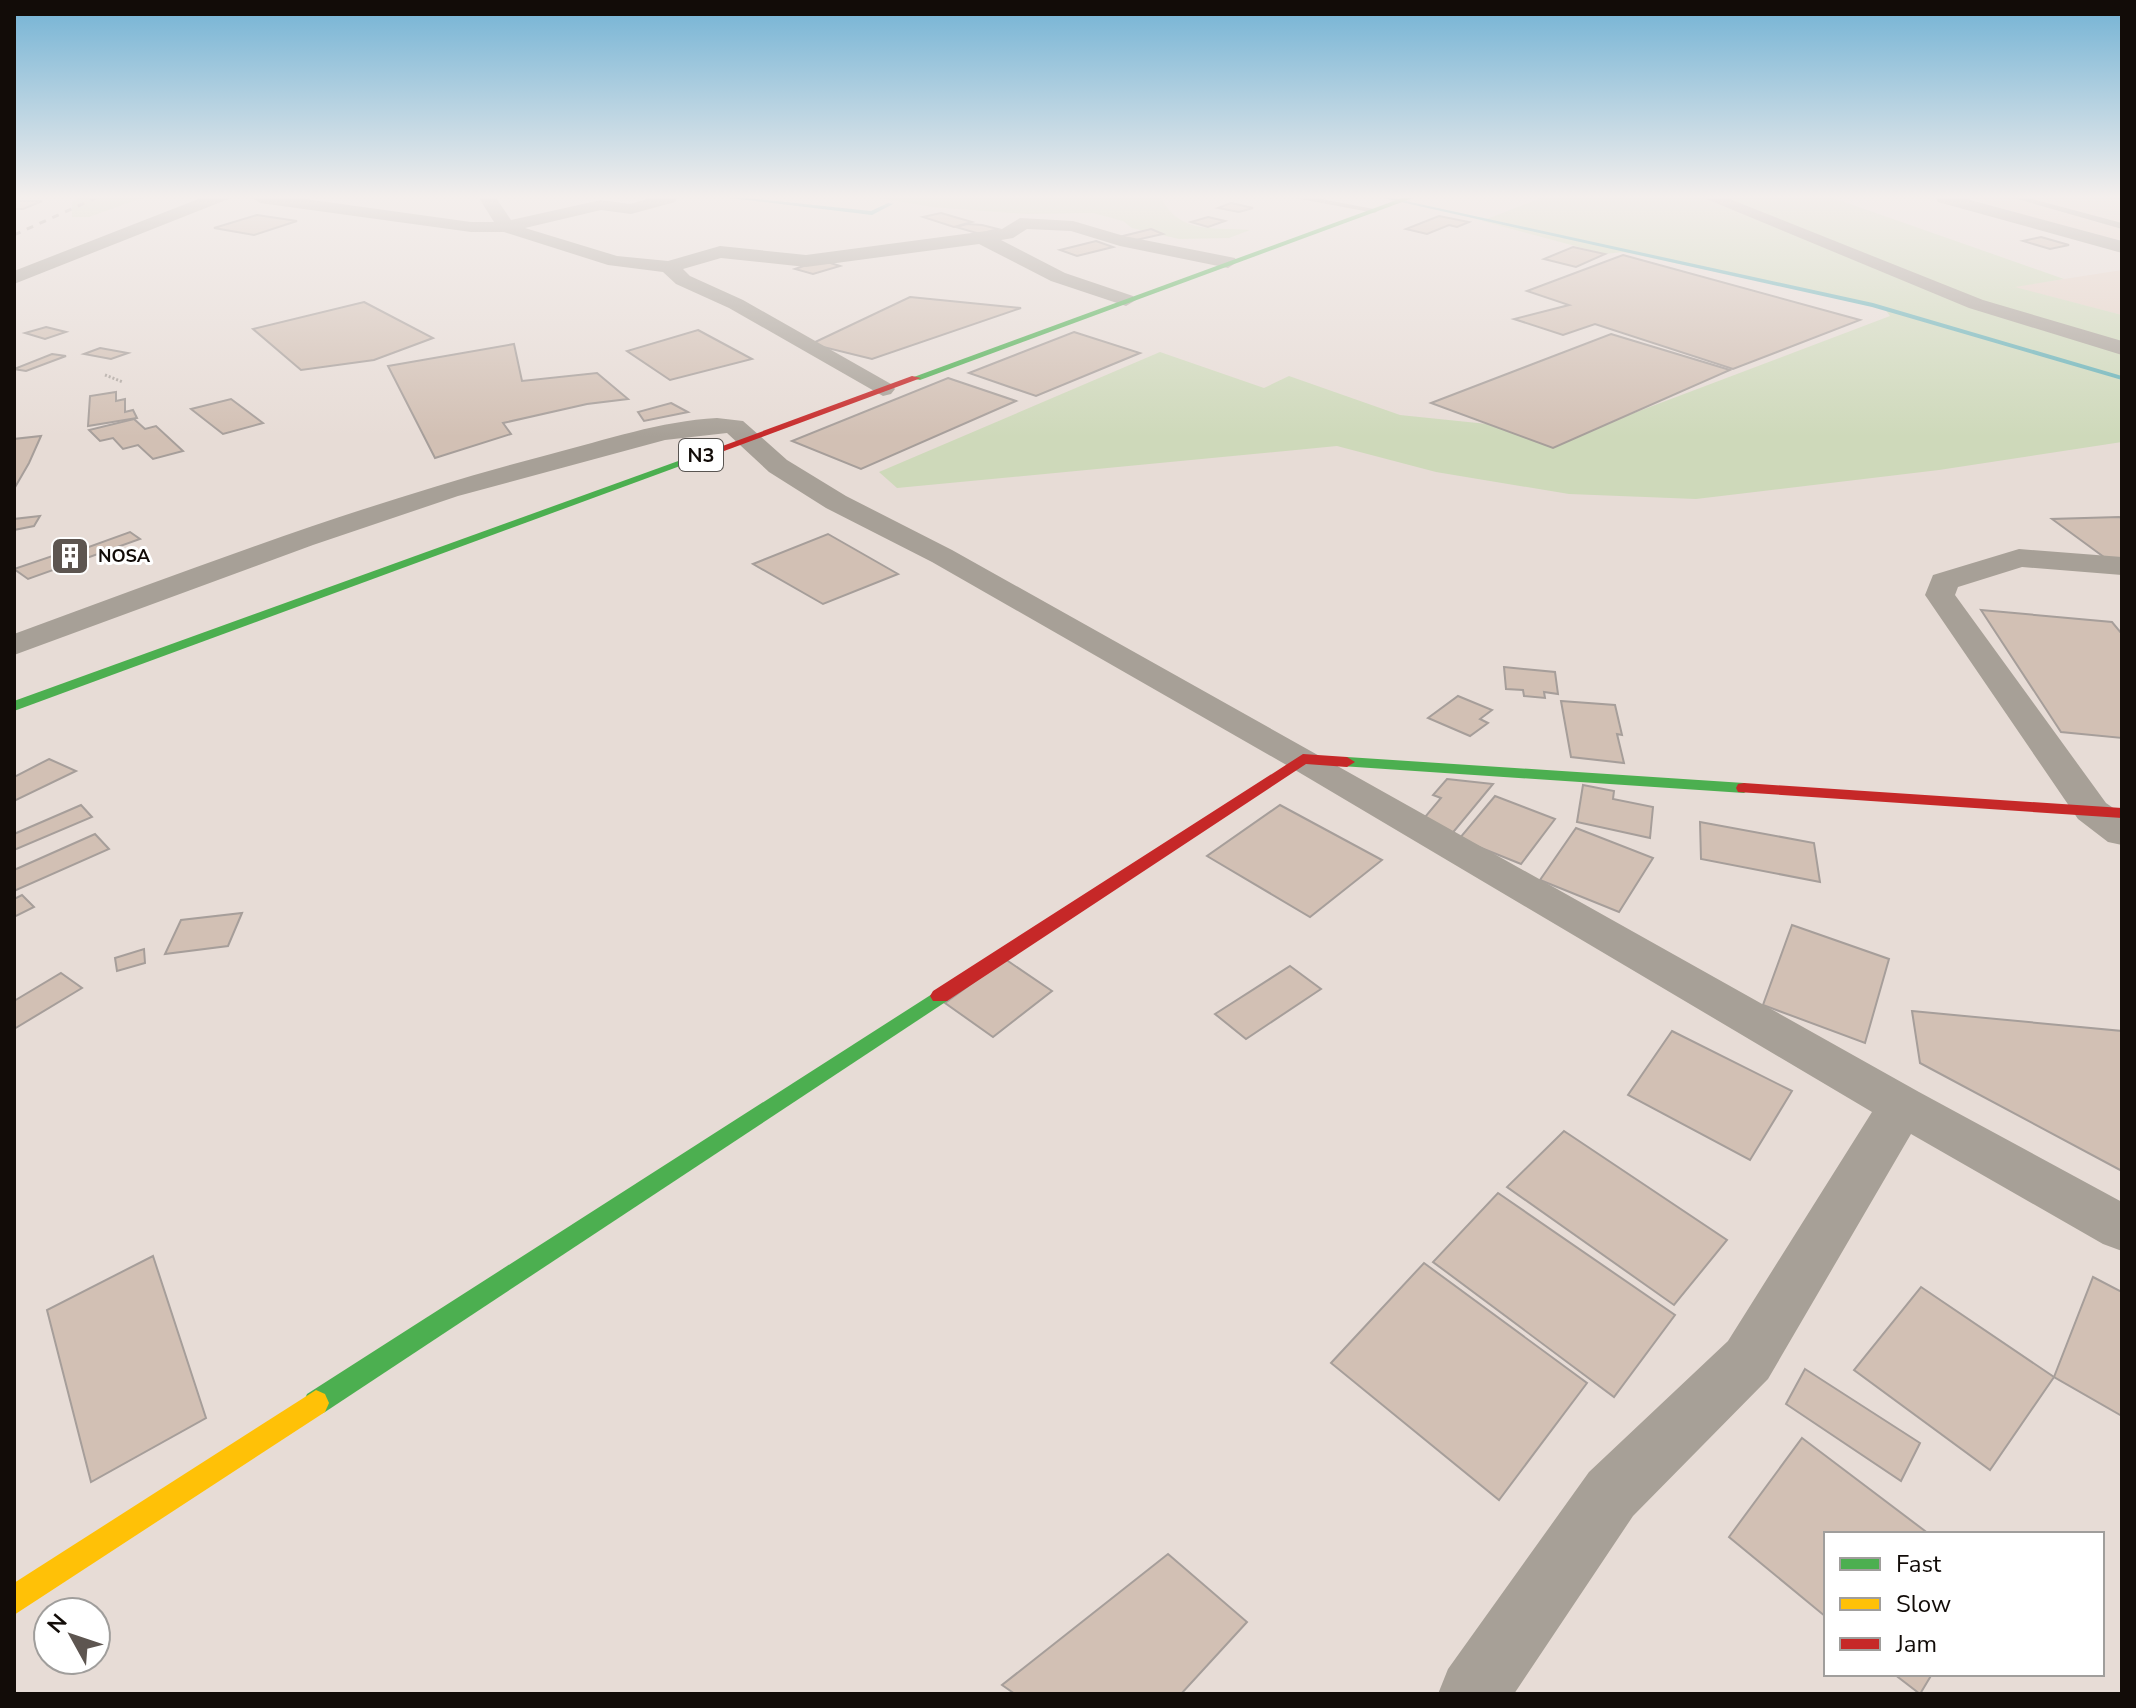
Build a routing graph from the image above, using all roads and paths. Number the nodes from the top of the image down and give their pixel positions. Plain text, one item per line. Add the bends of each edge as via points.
1 (681, 278) edge
2 (1060, 278) edge
3 (1186, 278) edge
4 (1911, 278) edge
5 (1126, 300) junction
6 (2122, 348) edge
7 (105, 375) dead end
8 (123, 382) dead end
9 (883, 389) junction
10 (748, 438) junction
11 (2122, 566) edge
12 (14, 645) edge
13 (14, 706) edge
14 (1303, 759) junction
15 (2112, 819) edge
16 (1902, 1106) junction
17 (2122, 1228) edge
18 (14, 1600) edge
19 (1473, 1694) edge

1 - 9 street
2 - 5 street
3 - 5 main road, N3
4 - 6 street via 1976,304
5 - 9 main road, N3
7 - 8 path
9 - 10 main road, N3
10 - 12 street via 734,426 697,427 507,472 376,512
10 - 13 main road, N3
10 - 14 street via 778,466 836,502
11 - 15 street via 2019,558 1944,581 1940,595
14 - 15 main road
14 - 16 street
14 - 18 main road
16 - 17 street
16 - 19 street via 1748,1360 1611,1494

